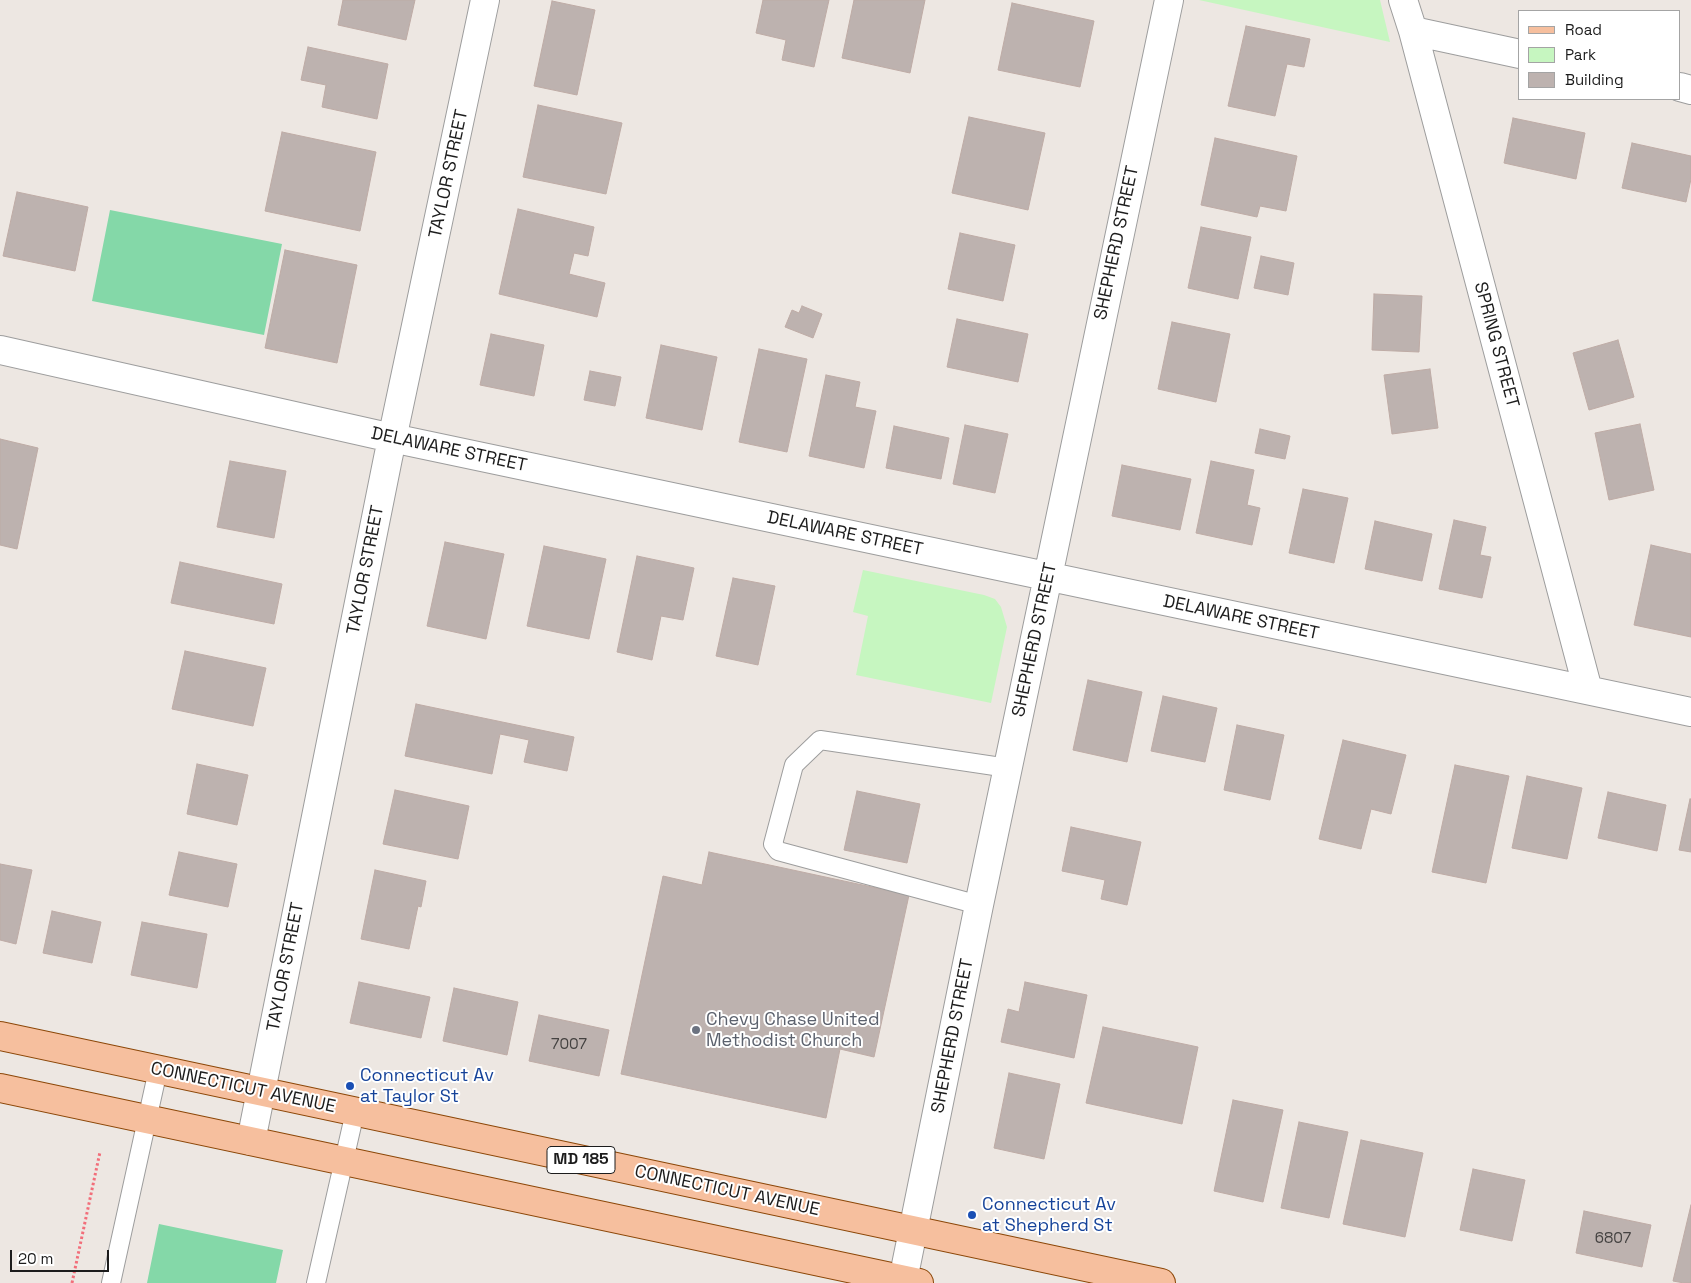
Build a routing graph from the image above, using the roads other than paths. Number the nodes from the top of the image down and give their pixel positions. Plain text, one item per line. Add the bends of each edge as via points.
1 (485, 0) edge
2 (1169, 0) edge
3 (1403, 0) edge
4 (1414, 31) junction
5 (1518, 54) edge
6 (0, 350) edge
7 (392, 438) junction
8 (1048, 577) junction
9 (1588, 690) junction
10 (1691, 712) edge
11 (1008, 768) junction
12 (979, 905) junction
13 (0, 1036) edge
14 (158, 1070) junction
15 (0, 1088) edge
16 (262, 1092) junction
17 (355, 1112) junction
18 (146, 1119) junction
19 (251, 1141) junction
20 (343, 1161) junction
21 (913, 1230) junction
22 (911, 1281) edge
23 (111, 1283) edge
24 (316, 1283) edge
25 (1161, 1283) edge

1 - 7 street, TAYLOR STREET
2 - 8 street, SHEPHERD STREET
3 - 4 street, SPRING STREET
4 - 5 street
4 - 9 street, SPRING STREET
6 - 7 street, DELAWARE STREET
7 - 8 street, DELAWARE STREET
7 - 16 street, TAYLOR STREET
8 - 9 street, DELAWARE STREET
8 - 11 street, SHEPHERD STREET
9 - 10 street, DELAWARE STREET
11 - 12 street, SHEPHERD STREET
11 - 12 lane via 820,740 794,765 774,844 778,851
12 - 21 street, SHEPHERD STREET
13 - 14 main road, CONNECTICUT AVENUE / MD 185
14 - 16 main road, CONNECTICUT AVENUE / MD 185
14 - 18 lane
15 - 18 main road
16 - 17 main road, CONNECTICUT AVENUE / MD 185
16 - 19 street, TAYLOR STREET
17 - 20 lane
17 - 21 main road, CONNECTICUT AVENUE / MD 185
18 - 19 main road
18 - 23 lane
19 - 20 main road
20 - 22 main road
20 - 24 lane
21 - 22 street, SHEPHERD STREET
21 - 25 main road, CONNECTICUT AVENUE / MD 185

